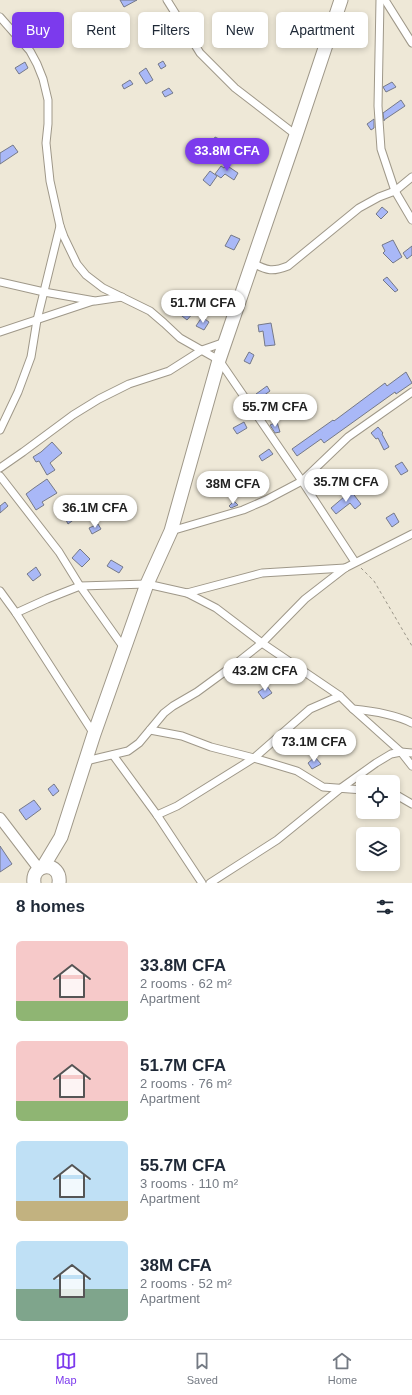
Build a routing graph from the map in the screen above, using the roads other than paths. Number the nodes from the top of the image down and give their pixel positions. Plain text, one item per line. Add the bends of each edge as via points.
1 (167, 0) edge
2 (340, 0) edge
3 (380, 0) edge
4 (385, 0) edge
5 (0, 17) edge
6 (412, 43) edge
7 (296, 136) junction
8 (412, 177) edge
9 (395, 191) junction
10 (412, 220) edge
11 (60, 226) junction
12 (253, 263) junction
13 (0, 282) edge
14 (44, 292) junction
15 (122, 297) junction
16 (95, 301) junction
17 (37, 320) junction
18 (0, 332) edge
19 (225, 342) junction
20 (202, 350) junction
21 (219, 360) junction
22 (412, 392) edge
23 (0, 430) edge
24 (0, 468) edge
25 (0, 476) edge
26 (302, 481) junction
27 (171, 531) junction
28 (412, 534) edge
29 (355, 562) junction
30 (345, 568) junction
31 (147, 584) junction
32 (80, 586) junction
33 (0, 591) edge
34 (187, 593) junction
35 (16, 613) junction
36 (262, 643) junction
37 (124, 649) junction
38 (340, 696) junction
39 (353, 709) junction
40 (412, 723) edge
41 (150, 730) junction
42 (94, 734) junction
43 (401, 752) junction
44 (412, 753) edge
45 (112, 755) junction
46 (254, 758) junction
47 (86, 762) junction
48 (412, 766) edge
49 (341, 788) junction
50 (356, 789) edge
51 (400, 797) edge
52 (412, 804) edge
53 (157, 815) junction
54 (2, 823) edge
55 (61, 837) junction
56 (41, 868) junction
57 (58, 878) edge
58 (34, 883) edge
59 (202, 883) edge
60 (210, 883) edge

1 - 7 street via 200,53 235,88
2 - 7 highway
3 - 9 street via 378,106 381,149
4 - 6 street
5 - 11 street via 30,51 43,80 48,100 46,156
7 - 12 highway
8 - 9 street
9 - 10 street
9 - 12 street via 379,196 359,208 288,266 277,270 265,270
11 - 14 street
11 - 15 street via 77,264 86,275 103,288
12 - 19 highway
13 - 14 street
14 - 16 street
14 - 17 street
15 - 16 street
15 - 20 street via 150,312 174,334
16 - 17 street
17 - 18 street
17 - 23 street via 31,357
19 - 20 street
19 - 21 highway
20 - 21 street
20 - 24 street via 169,371 130,384 99,399
21 - 26 street
21 - 27 highway
22 - 26 street via 348,437
25 - 32 street via 59,552
26 - 27 street via 243,510
26 - 29 street
27 - 31 highway
28 - 29 street
29 - 30 street
30 - 34 street via 262,573
30 - 36 street via 305,599
31 - 32 street
31 - 34 street
31 - 37 highway
32 - 35 street
32 - 37 street
33 - 35 street
34 - 36 street via 216,608
35 - 42 street
36 - 38 street
36 - 41 street via 197,692 173,706
37 - 42 highway
38 - 39 street
38 - 46 street via 310,709
39 - 40 street via 399,717
39 - 43 street
41 - 45 street via 128,751
41 - 46 street via 182,736 211,747
42 - 47 highway
43 - 44 street
43 - 48 street
43 - 49 street via 391,754 376,763
45 - 47 street
45 - 53 street
46 - 49 street via 297,771 323,787
46 - 53 street via 177,806
47 - 55 highway
49 - 50 street
49 - 60 street via 277,840
51 - 52 street
53 - 59 street
54 - 56 main road
55 - 56 highway
55 - 57 highway
56 - 57 highway via 52,867
56 - 58 highway via 34,876

